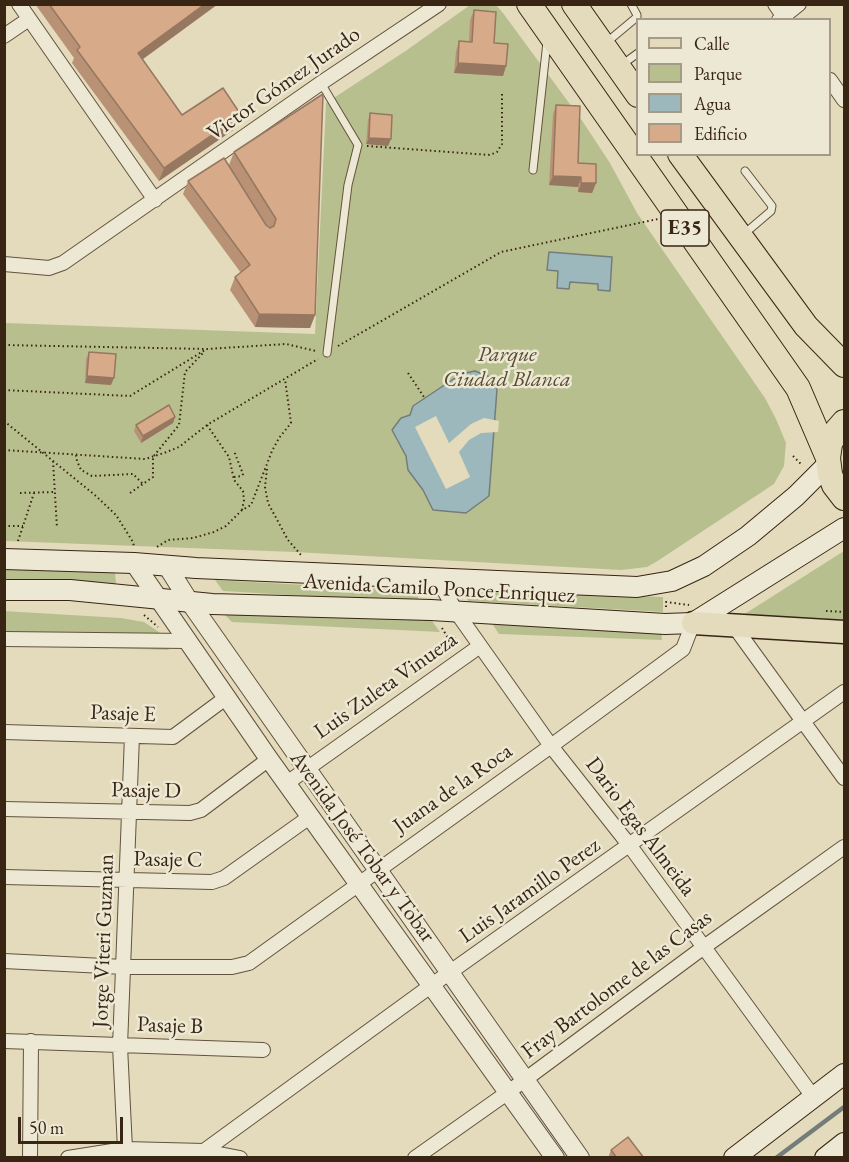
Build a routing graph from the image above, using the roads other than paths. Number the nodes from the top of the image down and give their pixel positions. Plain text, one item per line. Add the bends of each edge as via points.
1 (19, 4) edge
2 (439, 4) edge
3 (529, 4) edge
4 (574, 4) edge
5 (631, 4) edge
6 (775, 4) edge
7 (799, 4) edge
8 (782, 18) edge
9 (29, 19) junction
10 (548, 30) junction
11 (4, 36) edge
12 (603, 46) junction
13 (636, 54) edge
14 (618, 68) junction
15 (831, 81) edge
16 (321, 84) junction
17 (636, 92) edge
18 (844, 100) edge
19 (681, 156) edge
20 (533, 170) dead end
21 (745, 171) dead end
22 (155, 200) junction
23 (740, 238) junction
24 (4, 264) edge
25 (327, 353) road end
26 (844, 365) edge
27 (844, 422) edge
28 (828, 461) junction
29 (844, 498) edge
30 (844, 528) edge
31 (11, 552) edge
32 (134, 556) junction
33 (167, 566) junction
34 (437, 578) junction
35 (4, 590) edge
36 (158, 598) junction
37 (189, 601) junction
38 (457, 613) junction
39 (693, 623) junction
40 (734, 626) junction
41 (844, 632) edge
42 (4, 639) edge
43 (187, 641) junction
44 (480, 646) junction
45 (844, 692) edge
46 (227, 698) junction
47 (803, 722) junction
48 (4, 732) edge
49 (132, 736) junction
50 (551, 746) junction
51 (269, 759) junction
52 (307, 767) junction
53 (844, 778) edge
54 (287, 783) junction
55 (4, 809) edge
56 (129, 813) junction
57 (311, 816) junction
58 (630, 846) junction
59 (844, 847) edge
60 (379, 868) junction
61 (4, 877) edge
62 (127, 881) junction
63 (358, 884) junction
64 (704, 947) junction
65 (4, 961) edge
66 (124, 967) junction
67 (451, 972) junction
68 (432, 985) junction
69 (4, 1041) edge
70 (31, 1041) junction
71 (120, 1046) junction
72 (263, 1050) dead end
73 (844, 1074) edge
74 (525, 1080) junction
75 (507, 1093) junction
76 (814, 1098) junction
77 (844, 1144) edge
78 (125, 1149) junction
79 (204, 1151) junction
80 (30, 1158) edge
81 (68, 1158) edge
82 (240, 1158) edge
83 (415, 1158) edge
84 (555, 1158) edge
85 (580, 1158) edge
86 (734, 1158) edge
87 (825, 1158) edge

1 - 9 street
2 - 16 street, Victor Gómez Jurado
3 - 10 highway, E35
4 - 12 highway
5 - 12 lane via 637,17
6 - 8 street
7 - 8 street
9 - 11 street
9 - 22 street
10 - 20 lane
10 - 28 highway, E35 via 798,388
12 - 14 highway
13 - 14 lane
14 - 17 highway
15 - 18 street
16 - 22 street, Victor Gómez Jurado via 220,161
16 - 25 lane via 358,145 348,185
19 - 23 highway, E35
21 - 23 lane via 772,206
22 - 24 street, Victor Gómez Jurado via 56,267
23 - 26 highway, E35 via 806,326
27 - 28 highway via 830,444
28 - 29 highway, E35 via 834,485
28 - 34 main road, Avenida Camilo Ponce Enriquez via 796,496 748,536 704,566 672,581 637,587
30 - 39 main road
31 - 32 main road, Avenida Camilo Ponce Enriquez
32 - 33 main road, Avenida Camilo Ponce Enriquez
32 - 36 street, Avenida José Tobar y Tobar
33 - 34 main road, Avenida Camilo Ponce Enriquez
33 - 37 street, Avenida José Tobar y Tobar
34 - 38 street, Dario Egas Almeida
35 - 36 main road, Avenida Camilo Ponce Enriquez via 70,590
36 - 37 main road, Avenida Camilo Ponce Enriquez
36 - 43 street, Avenida José Tobar y Tobar
37 - 38 main road, Avenida Camilo Ponce Enriquez
37 - 52 street, Avenida José Tobar y Tobar
38 - 39 main road, Avenida Camilo Ponce Enriquez
38 - 44 street, Dario Egas Almeida
39 - 40 main road
39 - 50 street, Juana de la Roca via 682,649
40 - 41 main road
40 - 47 street
42 - 43 street
43 - 46 street, Avenida José Tobar y Tobar
44 - 50 street, Dario Egas Almeida
44 - 52 street, Luis Zuleta Vinueza
45 - 47 street, Luis Jaramillo Perez
46 - 49 street, Pasaje E via 173,737
46 - 51 street, Avenida José Tobar y Tobar
47 - 53 street
47 - 58 street, Luis Jaramillo Perez
48 - 49 street, Pasaje E
49 - 56 street, Jorge Viteri Guzman
50 - 58 street, Dario Egas Almeida
50 - 60 street, Juana de la Roca
51 - 54 street, Avenida José Tobar y Tobar
51 - 56 street, Pasaje D via 201,810
52 - 54 street, Luis Zuleta Vinueza
52 - 60 street, Avenida José Tobar y Tobar
54 - 57 street, Avenida José Tobar y Tobar
55 - 56 street, Pasaje D
56 - 62 street, Jorge Viteri Guzman
57 - 62 street, Pasaje C via 224,878 212,882
57 - 63 street, Avenida José Tobar y Tobar
58 - 64 street, Dario Egas Almeida
58 - 67 street, Luis Jaramillo Perez
59 - 64 street, Fray Bartolome de las Casas
60 - 63 street, Juana de la Roca
60 - 67 street, Avenida José Tobar y Tobar
61 - 62 street, Pasaje C
62 - 66 street, Jorge Viteri Guzman
63 - 66 street, Juana de la Roca via 249,963 232,967
63 - 68 street, Avenida José Tobar y Tobar
64 - 74 street, Fray Bartolome de las Casas
64 - 76 street, Dario Egas Almeida
65 - 66 street, Juana de la Roca
66 - 71 street, Jorge Viteri Guzman
67 - 68 street, Luis Jaramillo Perez
67 - 74 street, Avenida José Tobar y Tobar
68 - 75 street, Avenida José Tobar y Tobar
68 - 79 street, Luis Jaramillo Perez
69 - 70 street, Pasaje B
70 - 71 street, Pasaje B
70 - 80 street
71 - 72 street, Pasaje B
71 - 78 street, Jorge Viteri Guzman
73 - 76 main road
74 - 75 street, Fray Bartolome de las Casas
74 - 85 street, Avenida José Tobar y Tobar
75 - 83 street, Fray Bartolome de las Casas
75 - 84 street, Avenida José Tobar y Tobar
76 - 86 main road
77 - 87 main road
78 - 79 street
78 - 81 street
79 - 82 street

